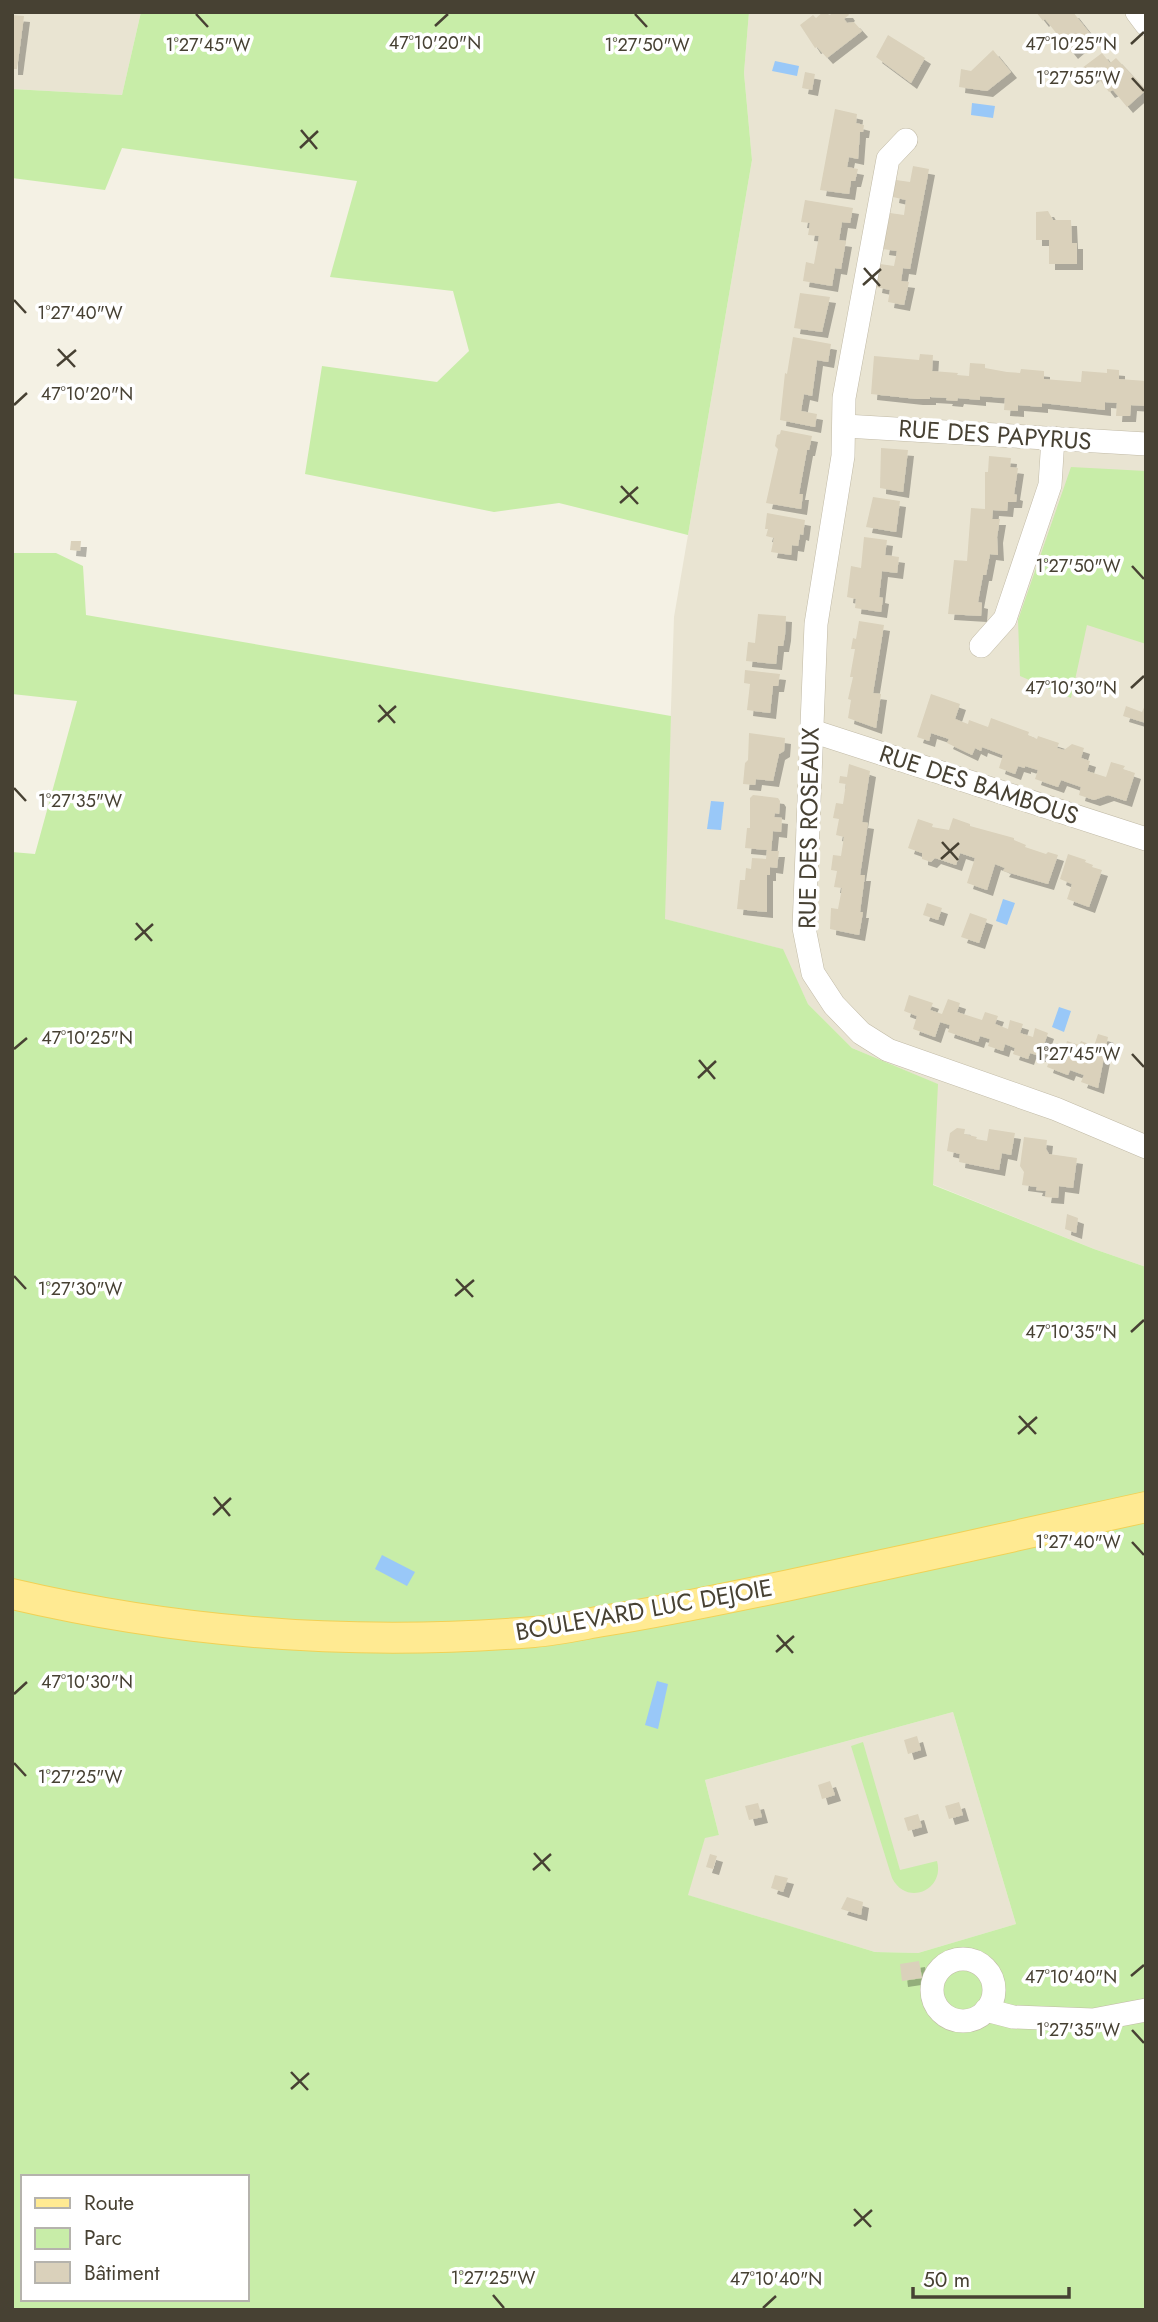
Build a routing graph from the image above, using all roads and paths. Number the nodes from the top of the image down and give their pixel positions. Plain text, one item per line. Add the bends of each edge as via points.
1 (906, 140) dead end
2 (845, 426) junction
3 (1053, 438) junction
4 (1146, 444) edge
5 (981, 646) dead end
6 (812, 732) junction
7 (1146, 839) edge
8 (1146, 1147) edge
9 (1146, 1507) edge
10 (12, 1594) edge
11 (986, 2010) dead end
12 (1146, 2010) edge

1 - 2 street, RUE DES ROSEAUX via 888,159 845,398
2 - 3 street, RUE DES PAPYRUS
2 - 6 street, RUE DES ROSEAUX via 816,624
3 - 4 street, RUE DES PAPYRUS
3 - 5 street via 1050,485 1004,619
6 - 7 street, RUE DES BAMBOUS
6 - 8 street, RUE DES ROSEAUX via 804,928 813,973 834,1005 861,1033 888,1050 1056,1109
9 - 10 main road, BOULEVARD LUC DEJOIE via 652,1614 537,1632 427,1638 312,1637 106,1615
11 - 12 street via 1013,2017 1093,2020

